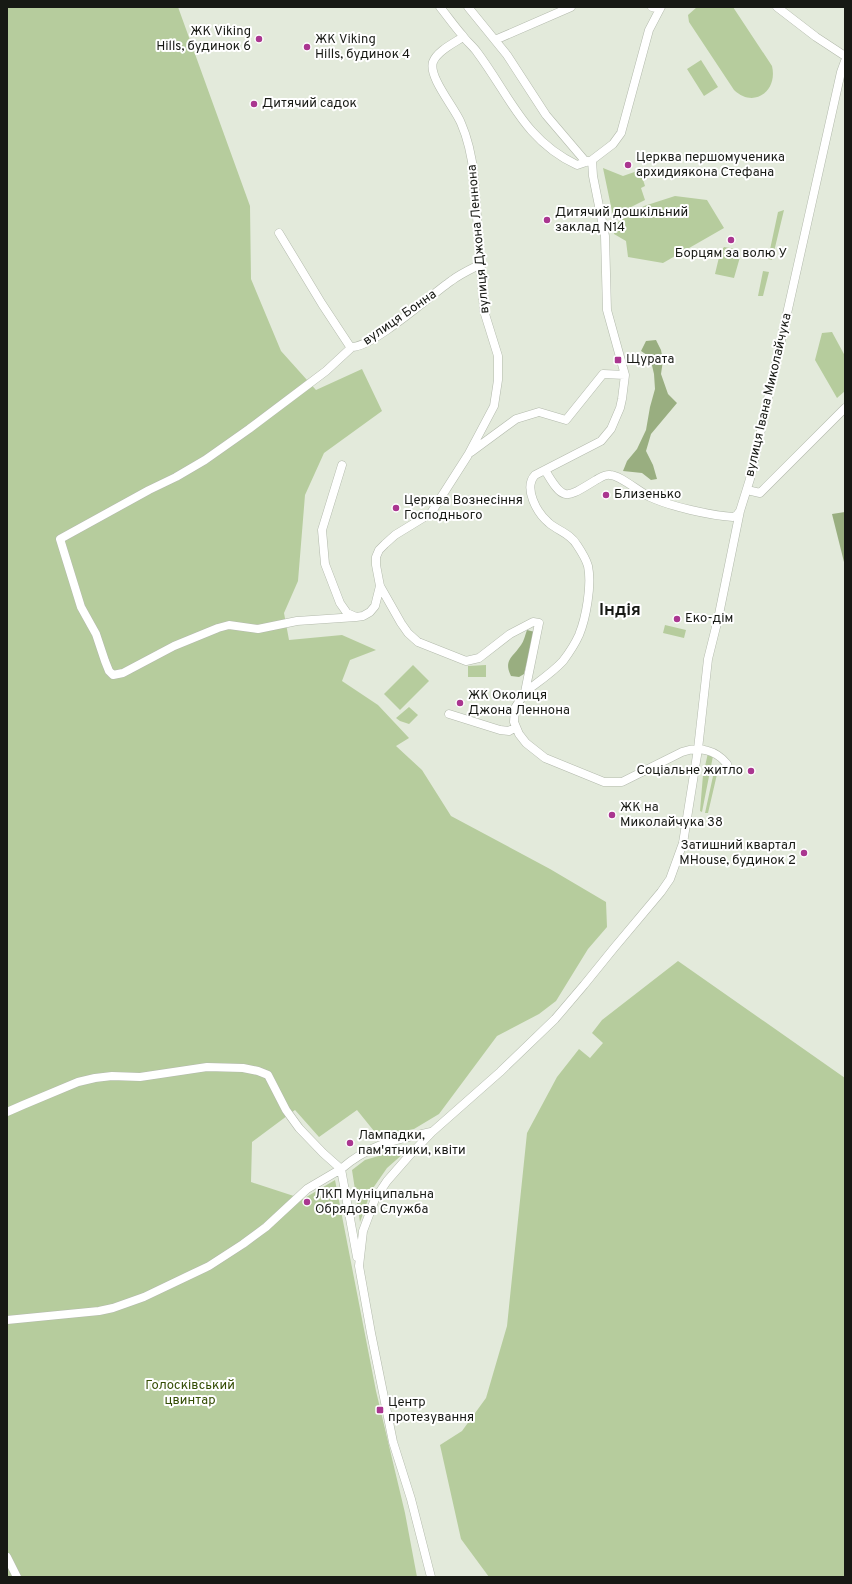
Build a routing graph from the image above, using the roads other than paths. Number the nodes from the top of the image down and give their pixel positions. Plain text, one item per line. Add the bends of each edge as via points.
1 (440, 7) edge
2 (468, 7) edge
3 (571, 7) edge
4 (777, 7) edge
5 (658, 8) edge
6 (554, 11) edge
7 (463, 37) junction
8 (495, 40) junction
9 (845, 56) edge
10 (845, 61) edge
11 (843, 74) edge
12 (589, 161) junction
13 (279, 233) dead end
14 (481, 264) junction
15 (352, 347) junction
16 (625, 375) junction
17 (845, 408) edge
18 (468, 455) junction
19 (342, 465) dead end
20 (545, 470) junction
21 (747, 490) junction
22 (740, 511) junction
23 (380, 586) junction
24 (356, 616) junction
25 (525, 692) junction
26 (449, 714) dead end
27 (516, 727) junction
28 (698, 749) junction
29 (727, 764) dead end
30 (7, 1112) edge
31 (432, 1132) junction
32 (341, 1168) junction
33 (359, 1266) junction
34 (7, 1320) edge
35 (7, 1557) edge
36 (17, 1577) edge
37 (431, 1577) edge

1 - 7 street
2 - 8 street
3 - 6 street
4 - 9 street
5 - 12 street via 649,30 621,133 613,144
6 - 8 street
7 - 12 street via 477,51 522,120 538,139 570,162 577,165
7 - 14 street, вулиця Джона Леннона via 439,54 432,65 437,82 461,122 472,158
8 - 12 street via 546,116
10 - 11 street, вулиця Івана Миколайчука
11 - 21 street, вулиця Івана Миколайчука
12 - 16 street via 605,236 607,310
13 - 15 street, вулиця Бонна via 322,304
14 - 15 street, вулиця Бонна via 451,281 374,339
14 - 18 street, вулиця Джона Леннона via 485,316 498,356 498,380 494,406
15 - 24 street, вулиця Джона Леннона via 326,371 205,460 60,539 81,607 96,634 105,662 113,675 123,673 174,646 229,625 258,629 297,621
16 - 18 street via 603,374 566,420 539,412 516,419
16 - 20 street via 620,408 616,421 607,435 593,446
17 - 21 street via 760,494
18 - 23 street, вулиця Джона Леннона via 431,512 379,550 376,565
19 - 24 street via 322,530 325,564 340,603 347,612
20 - 22 street via 556,490 565,494 576,492 609,474 649,497 670,505 733,517
20 - 25 street via 531,480 534,502 546,520 572,537 577,544 588,565 589,587 579,634 571,648 552,672
21 - 22 street, вулиця Івана Миколайчука
22 - 28 street, вулиця Івана Миколайчука via 708,659
23 - 24 street, вулиця Джона Леннона via 375,606 363,616
23 - 25 street, вулиця Джона Леннона via 401,623 418,642 466,661 478,658 510,634 533,622 539,623
25 - 27 street via 515,708
26 - 27 street via 500,730 509,731
27 - 28 street via 526,743 545,758 604,782 622,782 682,752
28 - 29 street via 715,754
28 - 31 street, вулиця Івана Миколайчука via 683,843 670,879 661,892 555,1019 496,1076
30 - 32 street via 71,1085 95,1078 140,1077 207,1067 258,1070 268,1075 286,1110 299,1128
31 - 32 street via 378,1145
31 - 33 street, вулиця Івана Миколайчука via 387,1181 376,1199 363,1231
32 - 33 street
32 - 34 street via 307,1189 266,1227 226,1256 144,1297 99,1311
33 - 37 street via 393,1442
35 - 36 street

